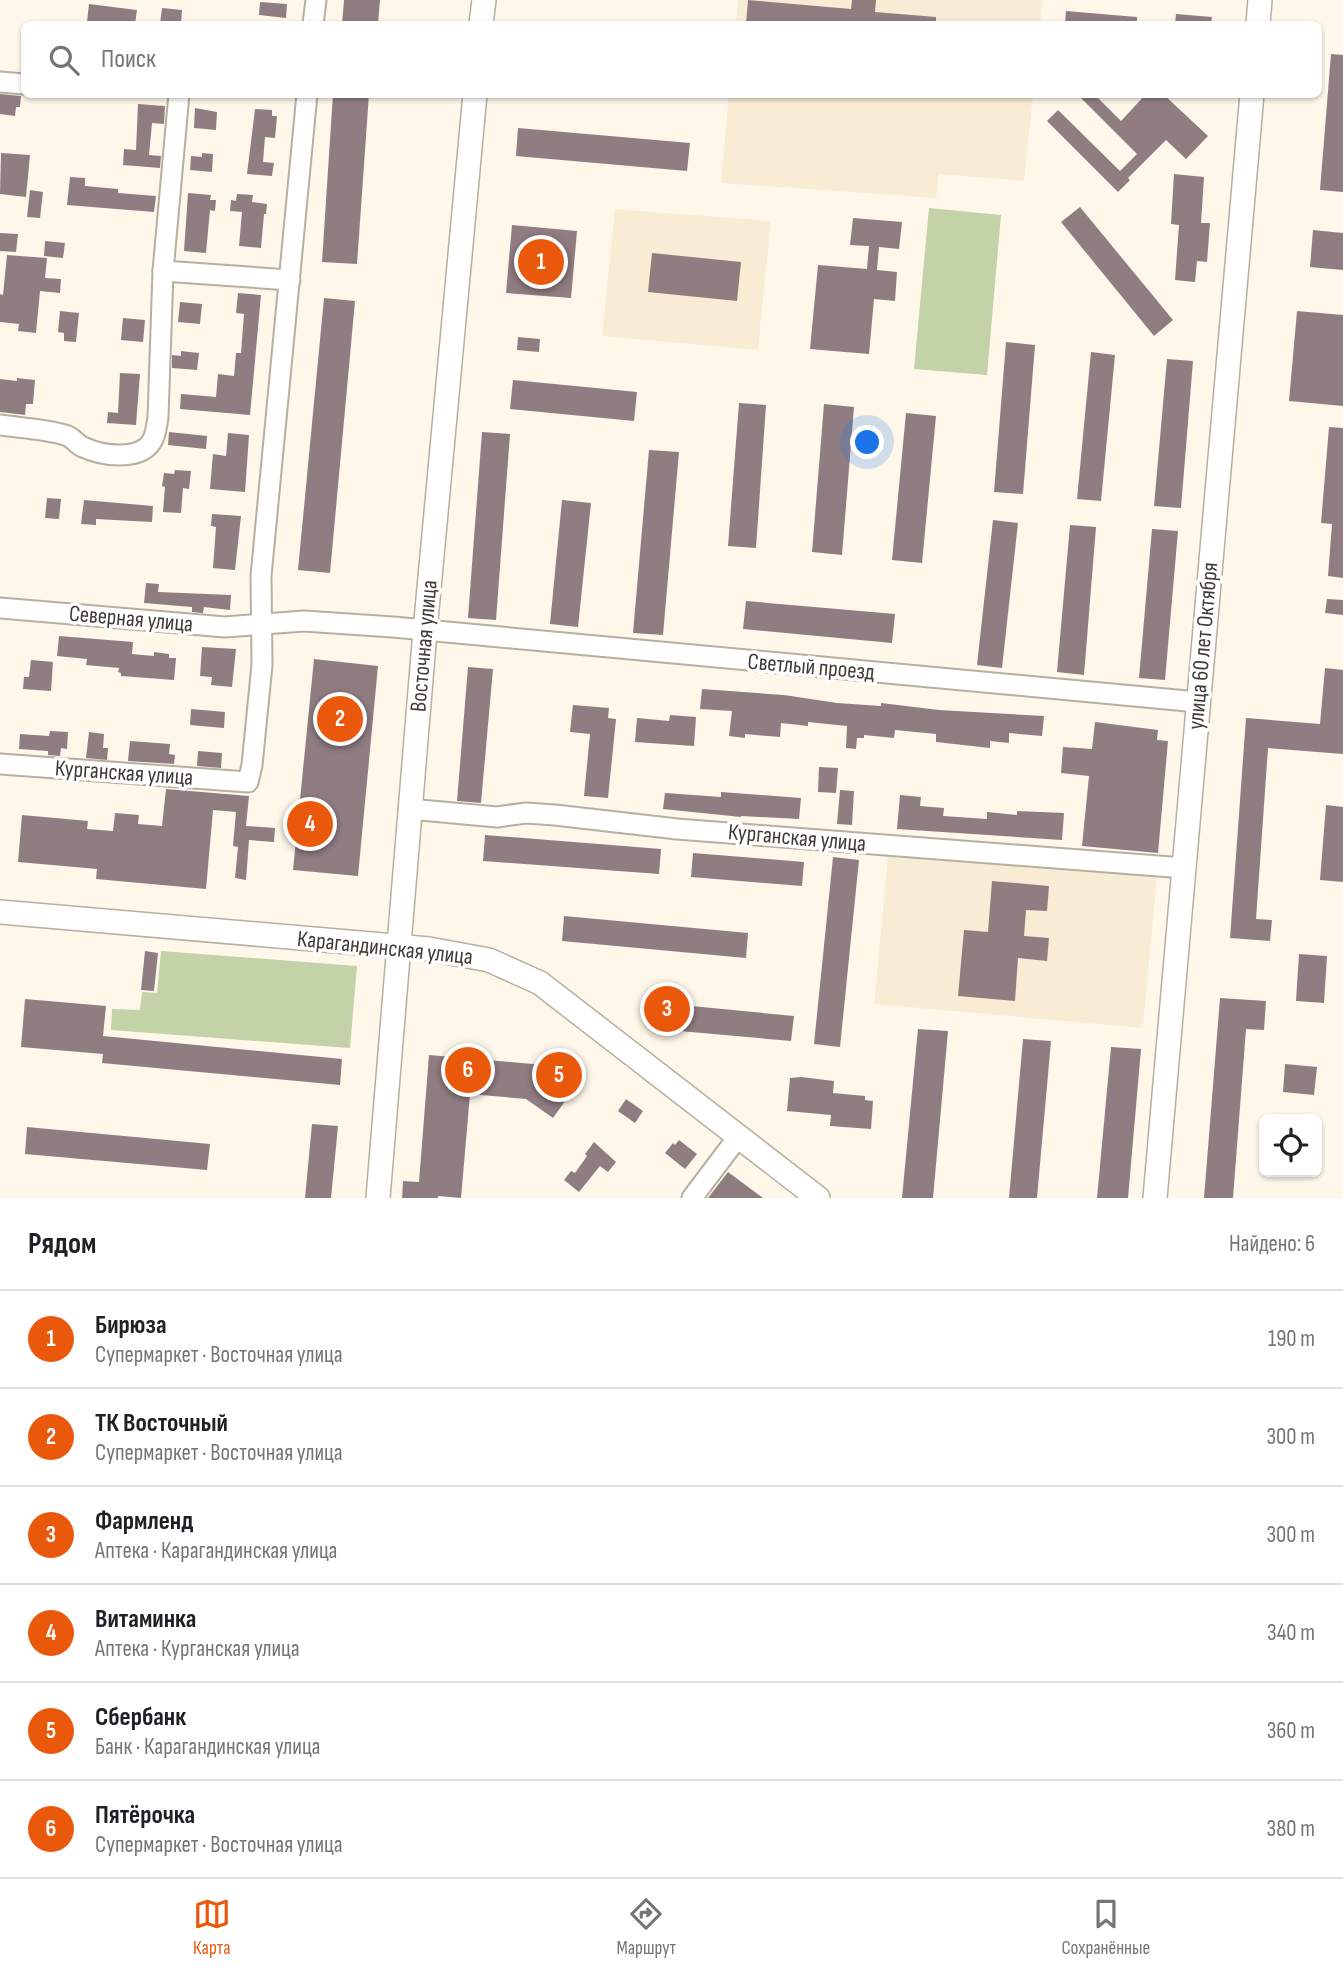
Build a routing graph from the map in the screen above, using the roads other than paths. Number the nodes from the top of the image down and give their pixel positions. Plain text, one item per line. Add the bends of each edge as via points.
1 (316, 0) edge
2 (484, 0) edge
3 (1260, 0) edge
4 (313, 21) edge
5 (481, 21) edge
6 (1258, 21) edge
7 (0, 82) edge
8 (21, 84) edge
9 (307, 98) edge
10 (475, 98) edge
11 (1252, 98) edge
12 (179, 101) edge
13 (163, 271) junction
14 (290, 280) junction
15 (0, 425) edge
16 (0, 608) edge
17 (263, 624) junction
18 (425, 631) junction
19 (1198, 702) junction
20 (0, 764) edge
21 (410, 809) junction
22 (1184, 868) junction
23 (0, 912) edge
24 (399, 946) junction
25 (738, 1137) junction
26 (378, 1198) edge
27 (692, 1198) edge
28 (818, 1198) edge
29 (1155, 1198) edge

1 - 4 street
2 - 5 main road
3 - 6 main road
7 - 8 street
9 - 14 street
10 - 18 main road, Восточная улица
11 - 19 main road, улица 60 лет Октября
12 - 13 street
13 - 14 street
13 - 15 street via 158,417 153,439 144,449 129,455 104,453 81,447 59,433
14 - 17 street via 261,576
16 - 17 street, Северная улица via 225,627
17 - 18 street, Северная улица via 304,621
17 - 20 street, Курганская улица via 248,782
18 - 19 street, Светлый проезд
18 - 21 main road, Восточная улица
19 - 22 main road, улица 60 лет Октября
21 - 22 street, Курганская улица via 497,817 555,815 677,829
21 - 24 main road, Восточная улица
22 - 29 main road, улица 60 лет Октября
23 - 24 main road, Карагандинская улица
24 - 25 main road, Карагандинская улица via 489,960 540,983
24 - 26 main road, Восточная улица
25 - 27 street
25 - 28 main road, Карагандинская улица

